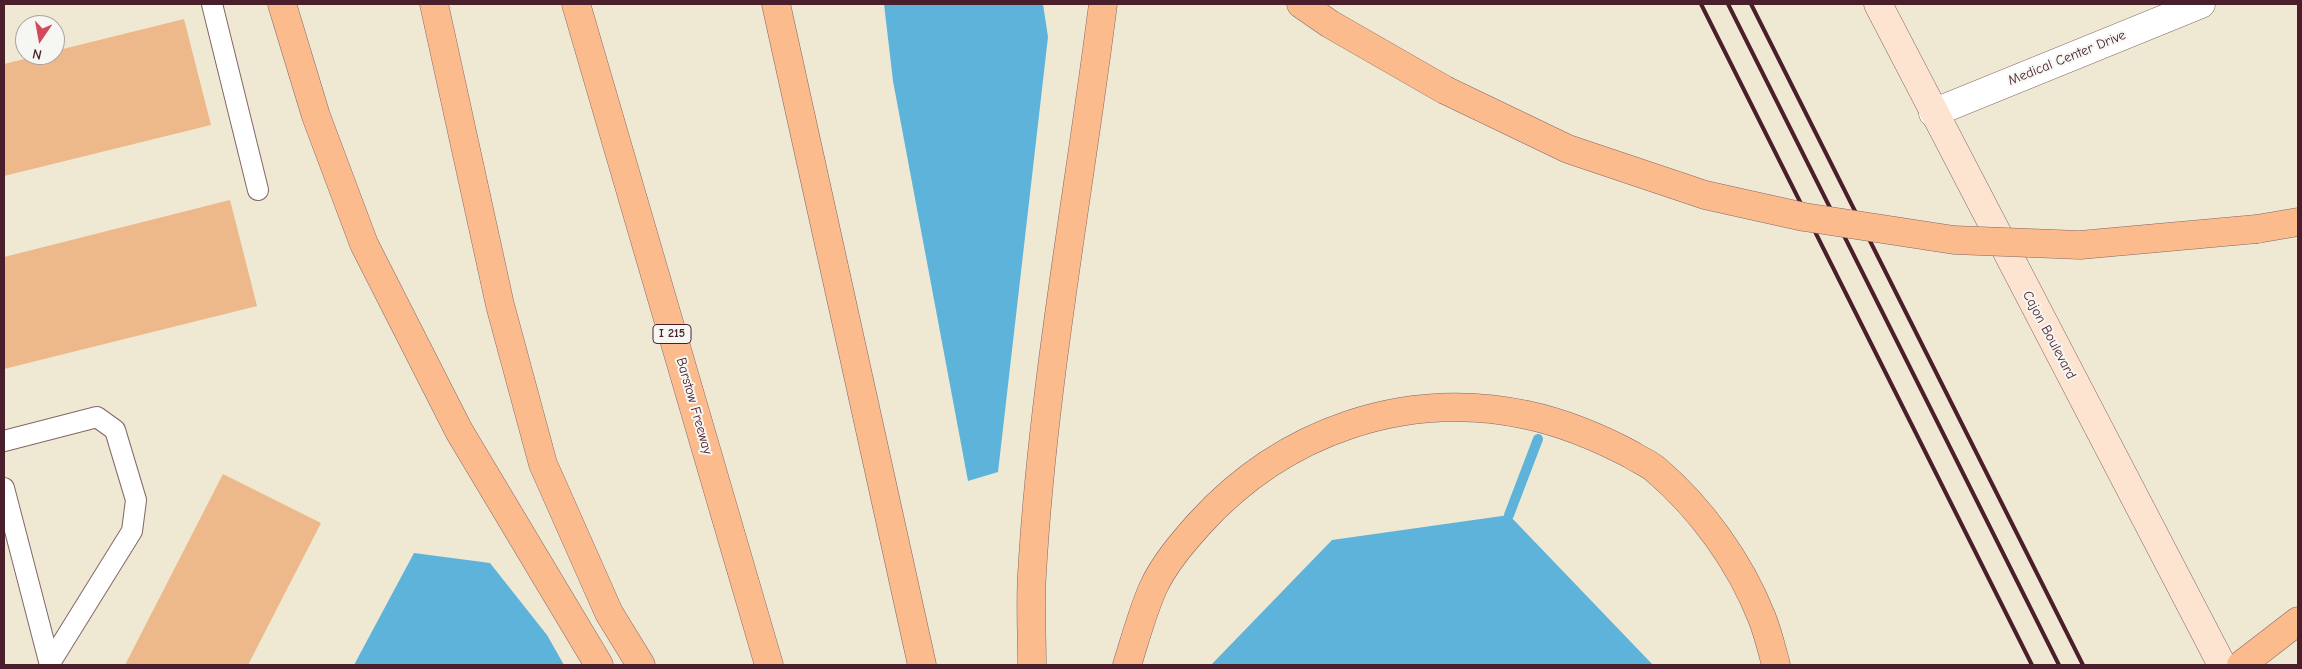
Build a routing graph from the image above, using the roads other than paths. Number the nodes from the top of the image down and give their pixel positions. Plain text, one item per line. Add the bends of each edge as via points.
1 (212, 4) edge
2 (282, 4) edge
3 (434, 4) edge
4 (576, 4) edge
5 (776, 4) edge
6 (1103, 4) edge
7 (1301, 4) edge
8 (1878, 4) edge
9 (2202, 4) edge
10 (1933, 113) junction
11 (258, 190) dead end
12 (2298, 222) edge
13 (4, 441) edge
14 (4, 488) edge
15 (2298, 621) edge
16 (50, 664) edge
17 (599, 665) edge
18 (640, 665) edge
19 (769, 665) edge
20 (922, 665) edge
21 (1032, 665) edge
22 (1127, 665) edge
23 (1776, 665) edge
24 (2222, 665) edge
25 (2241, 665) edge

1 - 11 lane
2 - 17 highway via 316,116 364,244 459,430
3 - 18 highway via 500,305 543,464 609,612
4 - 19 highway, Barstow Freeway / I 215
5 - 20 highway
6 - 21 highway via 1043,446 1032,576
7 - 12 highway, bridge via 1445,90 1568,149 1705,196 1804,217 1954,240 2080,245 2257,229
8 - 10 main road, Cajon Boulevard
9 - 10 street, Medical Center Drive
10 - 24 main road, Cajon Boulevard
13 - 16 lane via 97,417 115,430 136,500 132,531
14 - 16 lane
15 - 25 highway
22 - 23 highway via 1154,587 1183,542 1225,496 1277,458 1331,431 1380,416 1438,406 1494,408 1552,420 1598,437 1654,468 1692,505 1729,552 1762,618

